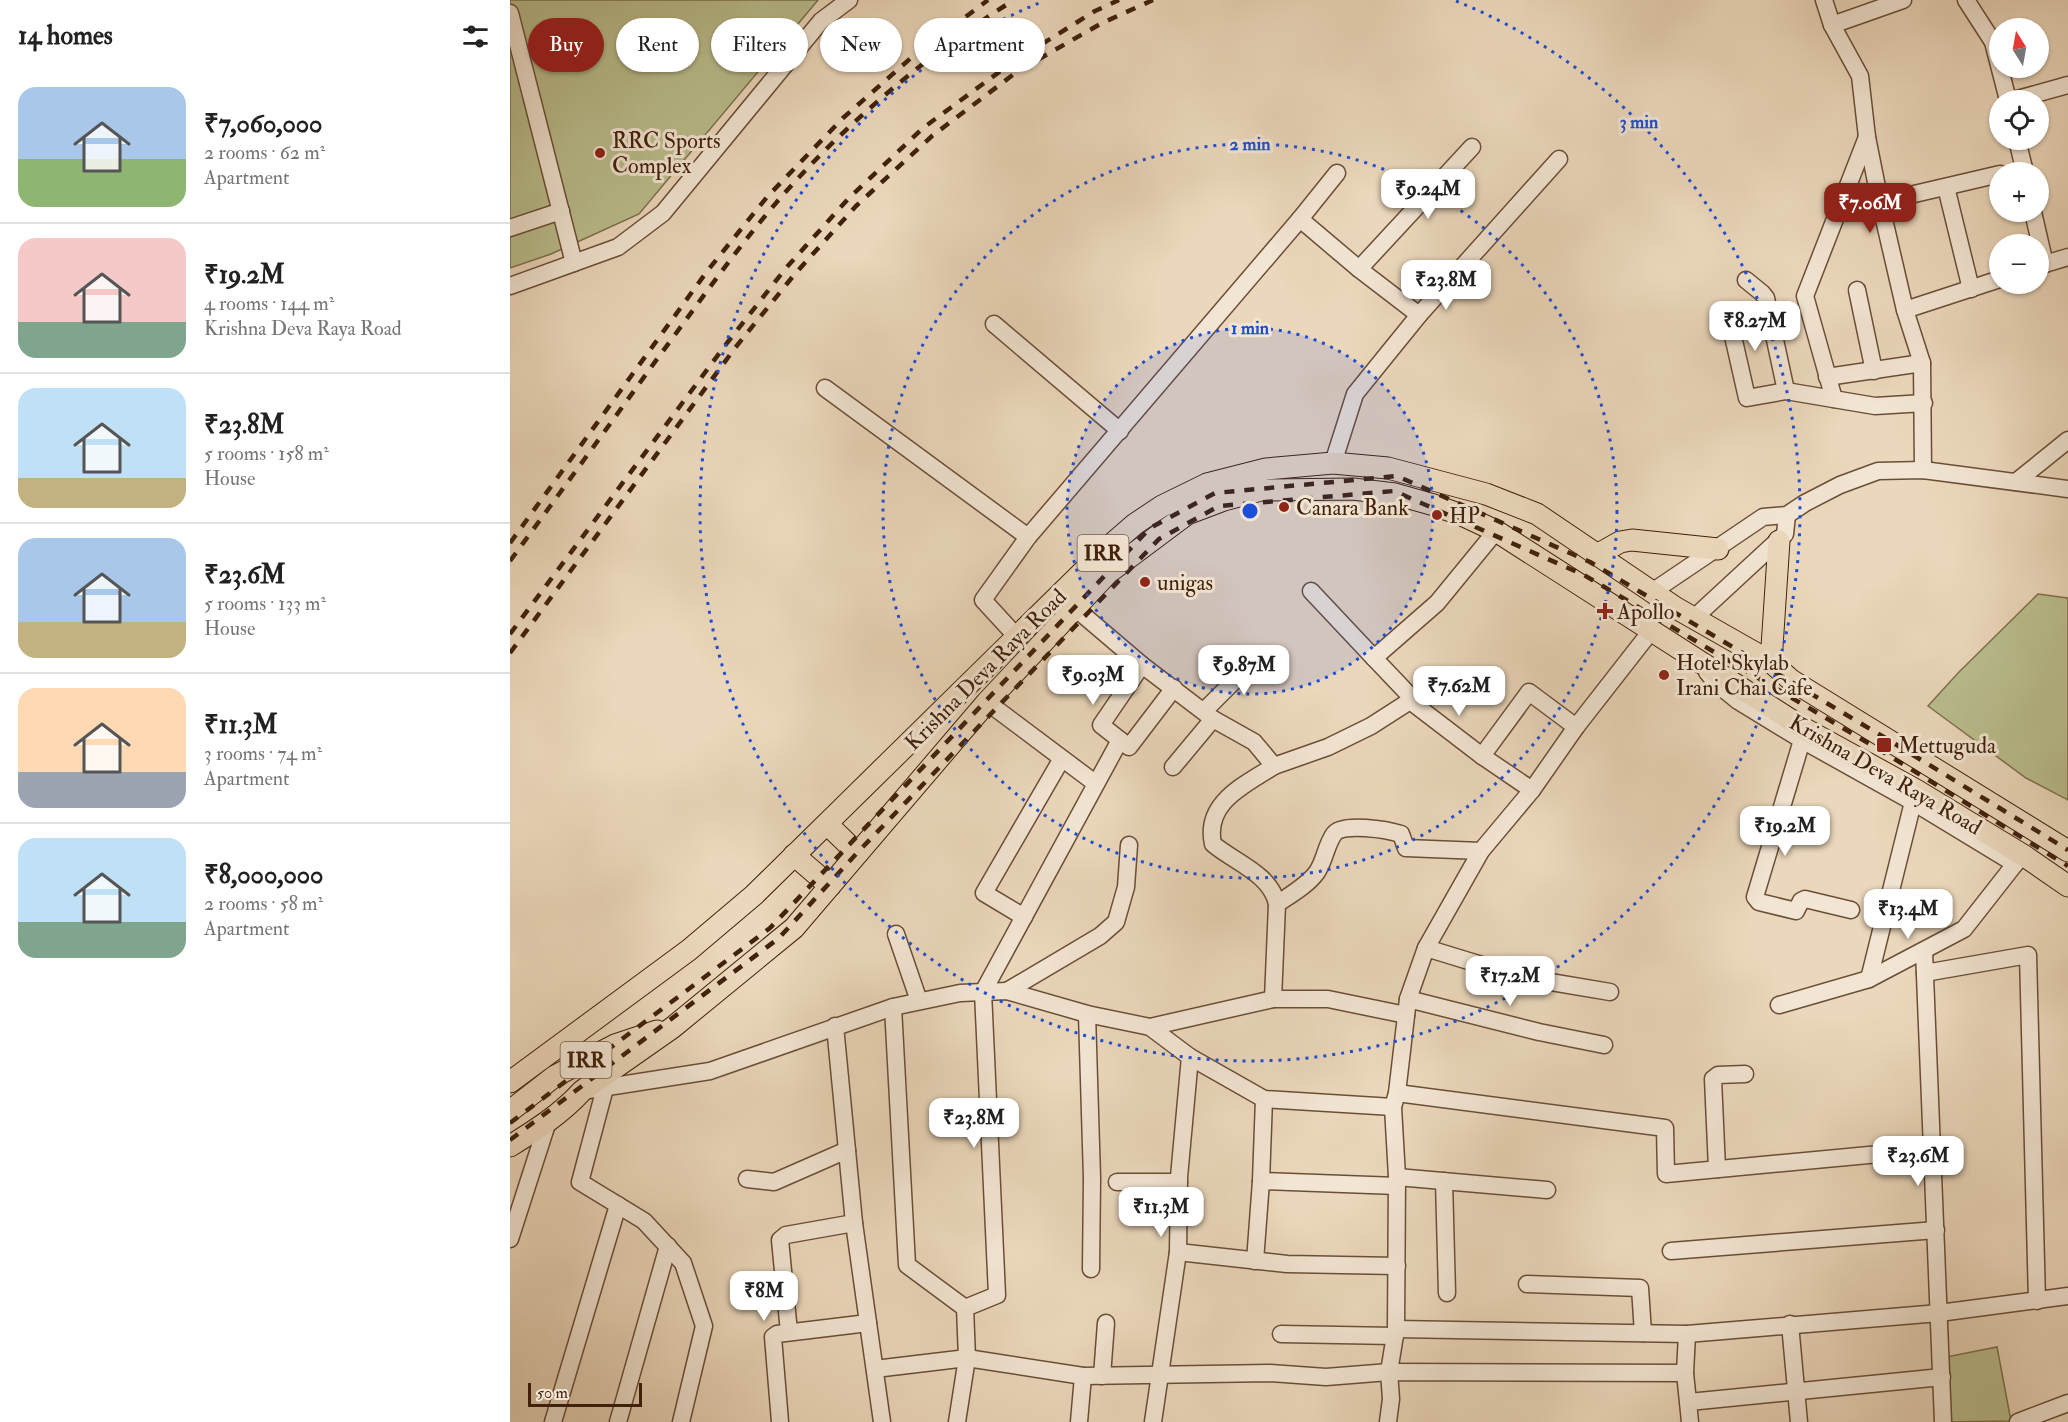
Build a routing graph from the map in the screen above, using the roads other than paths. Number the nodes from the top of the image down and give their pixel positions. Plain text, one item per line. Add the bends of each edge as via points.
1 (849, 0) edge
2 (1824, 0) edge
3 (1903, 0) edge
4 (1966, 0) edge
5 (510, 13) edge
6 (1832, 25) junction
7 (2068, 85) edge
8 (2005, 90) edge
9 (2049, 90) edge
10 (1867, 137) junction
11 (1472, 147) dead end
12 (1558, 159) dead end
13 (1337, 173) dead end
14 (1989, 177) edge
15 (1946, 187) junction
16 (1880, 202) junction
17 (561, 211) junction
18 (1300, 219) junction
19 (510, 228) edge
20 (2068, 257) edge
21 (574, 263) junction
22 (2049, 263) edge
23 (1359, 269) junction
24 (1746, 280) dead end
25 (1989, 283) edge
26 (510, 286) edge
27 (1971, 289) junction
28 (1857, 290) dead end
29 (1905, 310) junction
30 (1728, 314) dead end
31 (1419, 315) junction
32 (994, 324) dead end
33 (1922, 363) junction
34 (1874, 371) junction
35 (1827, 377) junction
36 (825, 388) dead end
37 (1786, 391) junction
38 (1834, 399) junction
39 (1924, 403) junction
40 (1120, 431) junction
41 (2068, 440) edge
42 (1333, 463) junction
43 (1923, 470) junction
44 (2016, 482) junction
45 (2068, 489) edge
46 (1787, 515) junction
47 (1496, 531) junction
48 (1028, 537) junction
49 (1779, 541) junction
50 (1718, 549) junction
51 (1597, 555) junction
52 (1311, 591) dead end
53 (1652, 592) junction
54 (1075, 608) junction
55 (1694, 618) junction
56 (1651, 631) junction
57 (1017, 637) junction
58 (1258, 657) dead end
59 (1374, 658) junction
60 (1700, 662) junction
61 (1771, 662) junction
62 (1142, 665) junction
63 (1174, 688) junction
64 (1413, 699) junction
65 (987, 702) junction
66 (1209, 715) junction
67 (1576, 727) junction
68 (1120, 740) junction
69 (1802, 740) junction
70 (1482, 756) junction
71 (1061, 760) junction
72 (1274, 766) junction
73 (1173, 767) dead end
74 (1095, 783) junction
75 (1532, 790) junction
76 (1913, 802) junction
77 (827, 824) junction
78 (1129, 844) dead end
79 (1481, 851) junction
80 (2068, 851) edge
81 (858, 853) junction
82 (794, 855) junction
83 (2019, 859) junction
84 (830, 886) junction
85 (2068, 886) edge
86 (1277, 904) junction
87 (1851, 910) dead end
88 (1024, 917) junction
89 (896, 934) dead end
90 (1426, 948) junction
91 (1924, 951) junction
92 (1925, 974) junction
93 (1869, 979) junction
94 (1007, 991) junction
95 (983, 992) junction
96 (1610, 992) dead end
97 (1273, 999) junction
98 (919, 1001) junction
99 (1779, 1005) dead end
100 (893, 1007) junction
101 (1407, 1007) junction
102 (1087, 1014) junction
103 (836, 1026) junction
104 (1150, 1027) junction
105 (672, 1028) junction
106 (1604, 1045) dead end
107 (1190, 1057) junction
108 (1745, 1074) dead end
109 (510, 1082) edge
110 (605, 1088) junction
111 (582, 1091) junction
112 (1264, 1099) junction
113 (1395, 1100) junction
114 (510, 1111) edge
115 (548, 1121) junction
116 (510, 1146) edge
117 (1934, 1149) junction
118 (847, 1150) junction
119 (1717, 1169) junction
120 (747, 1179) dead end
121 (1261, 1181) junction
122 (1444, 1181) junction
123 (1117, 1182) dead end
124 (1175, 1182) junction
125 (1397, 1182) junction
126 (1547, 1190) dead end
127 (618, 1205) junction
128 (854, 1223) junction
129 (1936, 1230) junction
130 (510, 1239) edge
131 (1175, 1245) junction
132 (668, 1246) junction
133 (1671, 1251) dead end
134 (1255, 1261) junction
135 (1397, 1266) junction
136 (1091, 1269) dead end
137 (1527, 1284) dead end
138 (1447, 1293) dead end
139 (2068, 1296) edge
140 (2037, 1301) junction
141 (965, 1308) junction
142 (1940, 1313) junction
143 (868, 1323) junction
144 (1106, 1323) dead end
145 (1790, 1324) junction
146 (789, 1332) junction
147 (1396, 1333) junction
148 (1643, 1333) junction
149 (1281, 1334) dead end
150 (1687, 1334) junction
151 (967, 1358) junction
152 (875, 1369) junction
153 (1389, 1372) junction
154 (1685, 1373) junction
155 (1083, 1376) junction
156 (1102, 1376) junction
157 (1159, 1376) junction
158 (1942, 1377) junction
159 (1796, 1390) junction
160 (1689, 1402) junction
161 (2068, 1403) edge
162 (553, 1422) edge
163 (618, 1422) edge
164 (681, 1422) edge
165 (780, 1422) edge
166 (879, 1422) edge
167 (957, 1422) edge
168 (1079, 1422) edge
169 (1153, 1422) edge
170 (1388, 1422) edge
171 (1690, 1422) edge
172 (1799, 1422) edge
173 (1943, 1422) edge
174 (2018, 1422) edge

1 - 21 street via 821,21 663,213 618,247
2 - 6 street
3 - 6 street
4 - 8 street via 1993,42
5 - 17 street
6 - 10 street via 1860,76
7 - 9 street
10 - 16 street
10 - 35 street via 1805,296
11 - 23 street
12 - 31 street
13 - 18 street
14 - 15 street
15 - 16 street
15 - 27 street
16 - 29 street
17 - 19 street
17 - 21 street
18 - 23 street
18 - 40 street
20 - 22 street
21 - 26 street
23 - 31 street
24 - 37 street via 1766,298
25 - 27 street
27 - 29 street
28 - 34 street
29 - 33 street
30 - 37 street via 1747,398
31 - 42 street via 1355,394
32 - 40 street
33 - 34 street
33 - 39 street
34 - 35 street
35 - 38 street
36 - 48 street
37 - 38 street
38 - 39 street via 1875,406
39 - 43 street
40 - 48 street
41 - 44 street
42 - 51 main road, Krishna Deva Raya Road / IRR via 1388,468 1486,494 1537,514
42 - 57 main road, Krishna Deva Raya Road / IRR via 1256,472 1207,484 1162,506 1105,550
43 - 44 street
43 - 46 street via 1878,471 1840,485
44 - 45 street
46 - 49 street via 1785,534
46 - 50 street via 1763,517
47 - 54 main road, Krishna Deva Raya Road / IRR via 1444,508 1395,494 1353,489 1261,490 1187,514 1108,573
47 - 56 main road, Krishna Deva Raya Road / IRR
47 - 59 street via 1437,603
48 - 57 street via 983,600
49 - 55 street
49 - 61 main road
50 - 51 main road via 1632,540
50 - 53 street
51 - 53 main road, Krishna Deva Raya Road / IRR
52 - 59 street
53 - 55 main road, Krishna Deva Raya Road / IRR
54 - 62 street
54 - 65 main road, Krishna Deva Raya Road / IRR
55 - 61 main road, Krishna Deva Raya Road / IRR
56 - 60 main road, Krishna Deva Raya Road / IRR
56 - 67 street
57 - 77 main road, Krishna Deva Raya Road / IRR
58 - 66 street
59 - 64 street
60 - 69 street via 1716,683 1738,701
60 - 83 main road, Krishna Deva Raya Road / IRR via 1805,729 1908,785
61 - 80 main road, Krishna Deva Raya Road / IRR via 1791,680
62 - 63 street
62 - 68 street via 1101,725
63 - 66 street
63 - 68 street via 1129,747
64 - 70 street via 1414,704
64 - 72 street via 1328,747
65 - 71 street
65 - 81 main road, Krishna Deva Raya Road / IRR
66 - 72 street via 1254,742
66 - 73 street
67 - 70 street via 1529,692
67 - 75 street
68 - 74 street
69 - 76 street
69 - 87 street via 1755,897 1759,902 1796,911 1806,899
70 - 75 street
71 - 74 street
71 - 88 street via 984,893
72 - 86 street via 1227,797 1219,806 1211,834 1213,844 1223,853 1267,884 1275,893
74 - 88 street
75 - 79 street
76 - 83 street
76 - 93 street
77 - 81 main road
77 - 82 main road, Krishna Deva Raya Road / IRR
78 - 94 street via 1126,887 1116,922 1100,936
79 - 86 street via 1406,848 1401,834 1340,828 1315,875
79 - 90 street
81 - 84 main road, Krishna Deva Raya Road / IRR
82 - 84 main road
82 - 109 main road, Krishna Deva Raya Road / IRR via 689,950
83 - 85 main road, Krishna Deva Raya Road / IRR
83 - 91 street via 1964,929
84 - 105 main road, Krishna Deva Raya Road / IRR via 794,928
86 - 97 street
88 - 95 street
89 - 98 street
90 - 96 street via 1521,977
90 - 101 street
91 - 92 street
91 - 93 street
92 - 117 street
92 - 140 street via 2028,955
93 - 99 street
94 - 95 street
94 - 102 street
95 - 98 street
95 - 141 street via 997,1295
97 - 101 street via 1329,999
97 - 104 street
98 - 100 street
100 - 103 street
100 - 141 street via 907,1265
101 - 106 street
101 - 113 street
102 - 104 street
102 - 136 street
103 - 110 street via 710,1071
103 - 118 street
104 - 107 street
105 - 111 main road, Krishna Deva Raya Road / IRR
105 - 114 main road, Krishna Deva Raya Road / IRR via 615,1045 555,1076
107 - 112 street
107 - 124 street
108 - 119 street via 1713,1079
110 - 111 street
110 - 127 street via 580,1182
111 - 115 main road, Krishna Deva Raya Road / IRR
112 - 113 street
112 - 121 street
113 - 119 street via 1665,1128 1666,1174
113 - 125 street
115 - 116 main road, Krishna Deva Raya Road / IRR
115 - 130 street
117 - 119 street
117 - 129 street
118 - 120 street via 774,1182
118 - 128 street
121 - 125 street
121 - 134 street
122 - 125 street
122 - 126 street
122 - 138 street
123 - 124 street
124 - 131 street
125 - 135 street
127 - 132 street via 644,1221
127 - 162 street
128 - 143 street
128 - 146 street via 786,1235 780,1240
129 - 133 street
129 - 142 street
131 - 134 street
131 - 157 street
132 - 163 street
132 - 164 street via 683,1263 704,1326
134 - 135 street
135 - 147 street
137 - 148 street via 1640,1288
139 - 140 street
140 - 142 street
141 - 151 street
142 - 145 street
142 - 158 street
143 - 146 street
143 - 152 street
144 - 156 street
145 - 150 street
145 - 159 street
146 - 165 street via 777,1334 772,1341
147 - 148 street
147 - 149 street
147 - 153 street
148 - 150 street
150 - 154 street
151 - 152 street
151 - 155 street
151 - 167 street
152 - 166 street
153 - 154 street
153 - 157 street via 1326,1377 1270,1373
153 - 170 street
154 - 160 street
155 - 156 street
155 - 168 street
156 - 157 street
157 - 169 street
158 - 159 street
158 - 173 street
159 - 160 street
159 - 172 street
160 - 171 street
161 - 174 street

